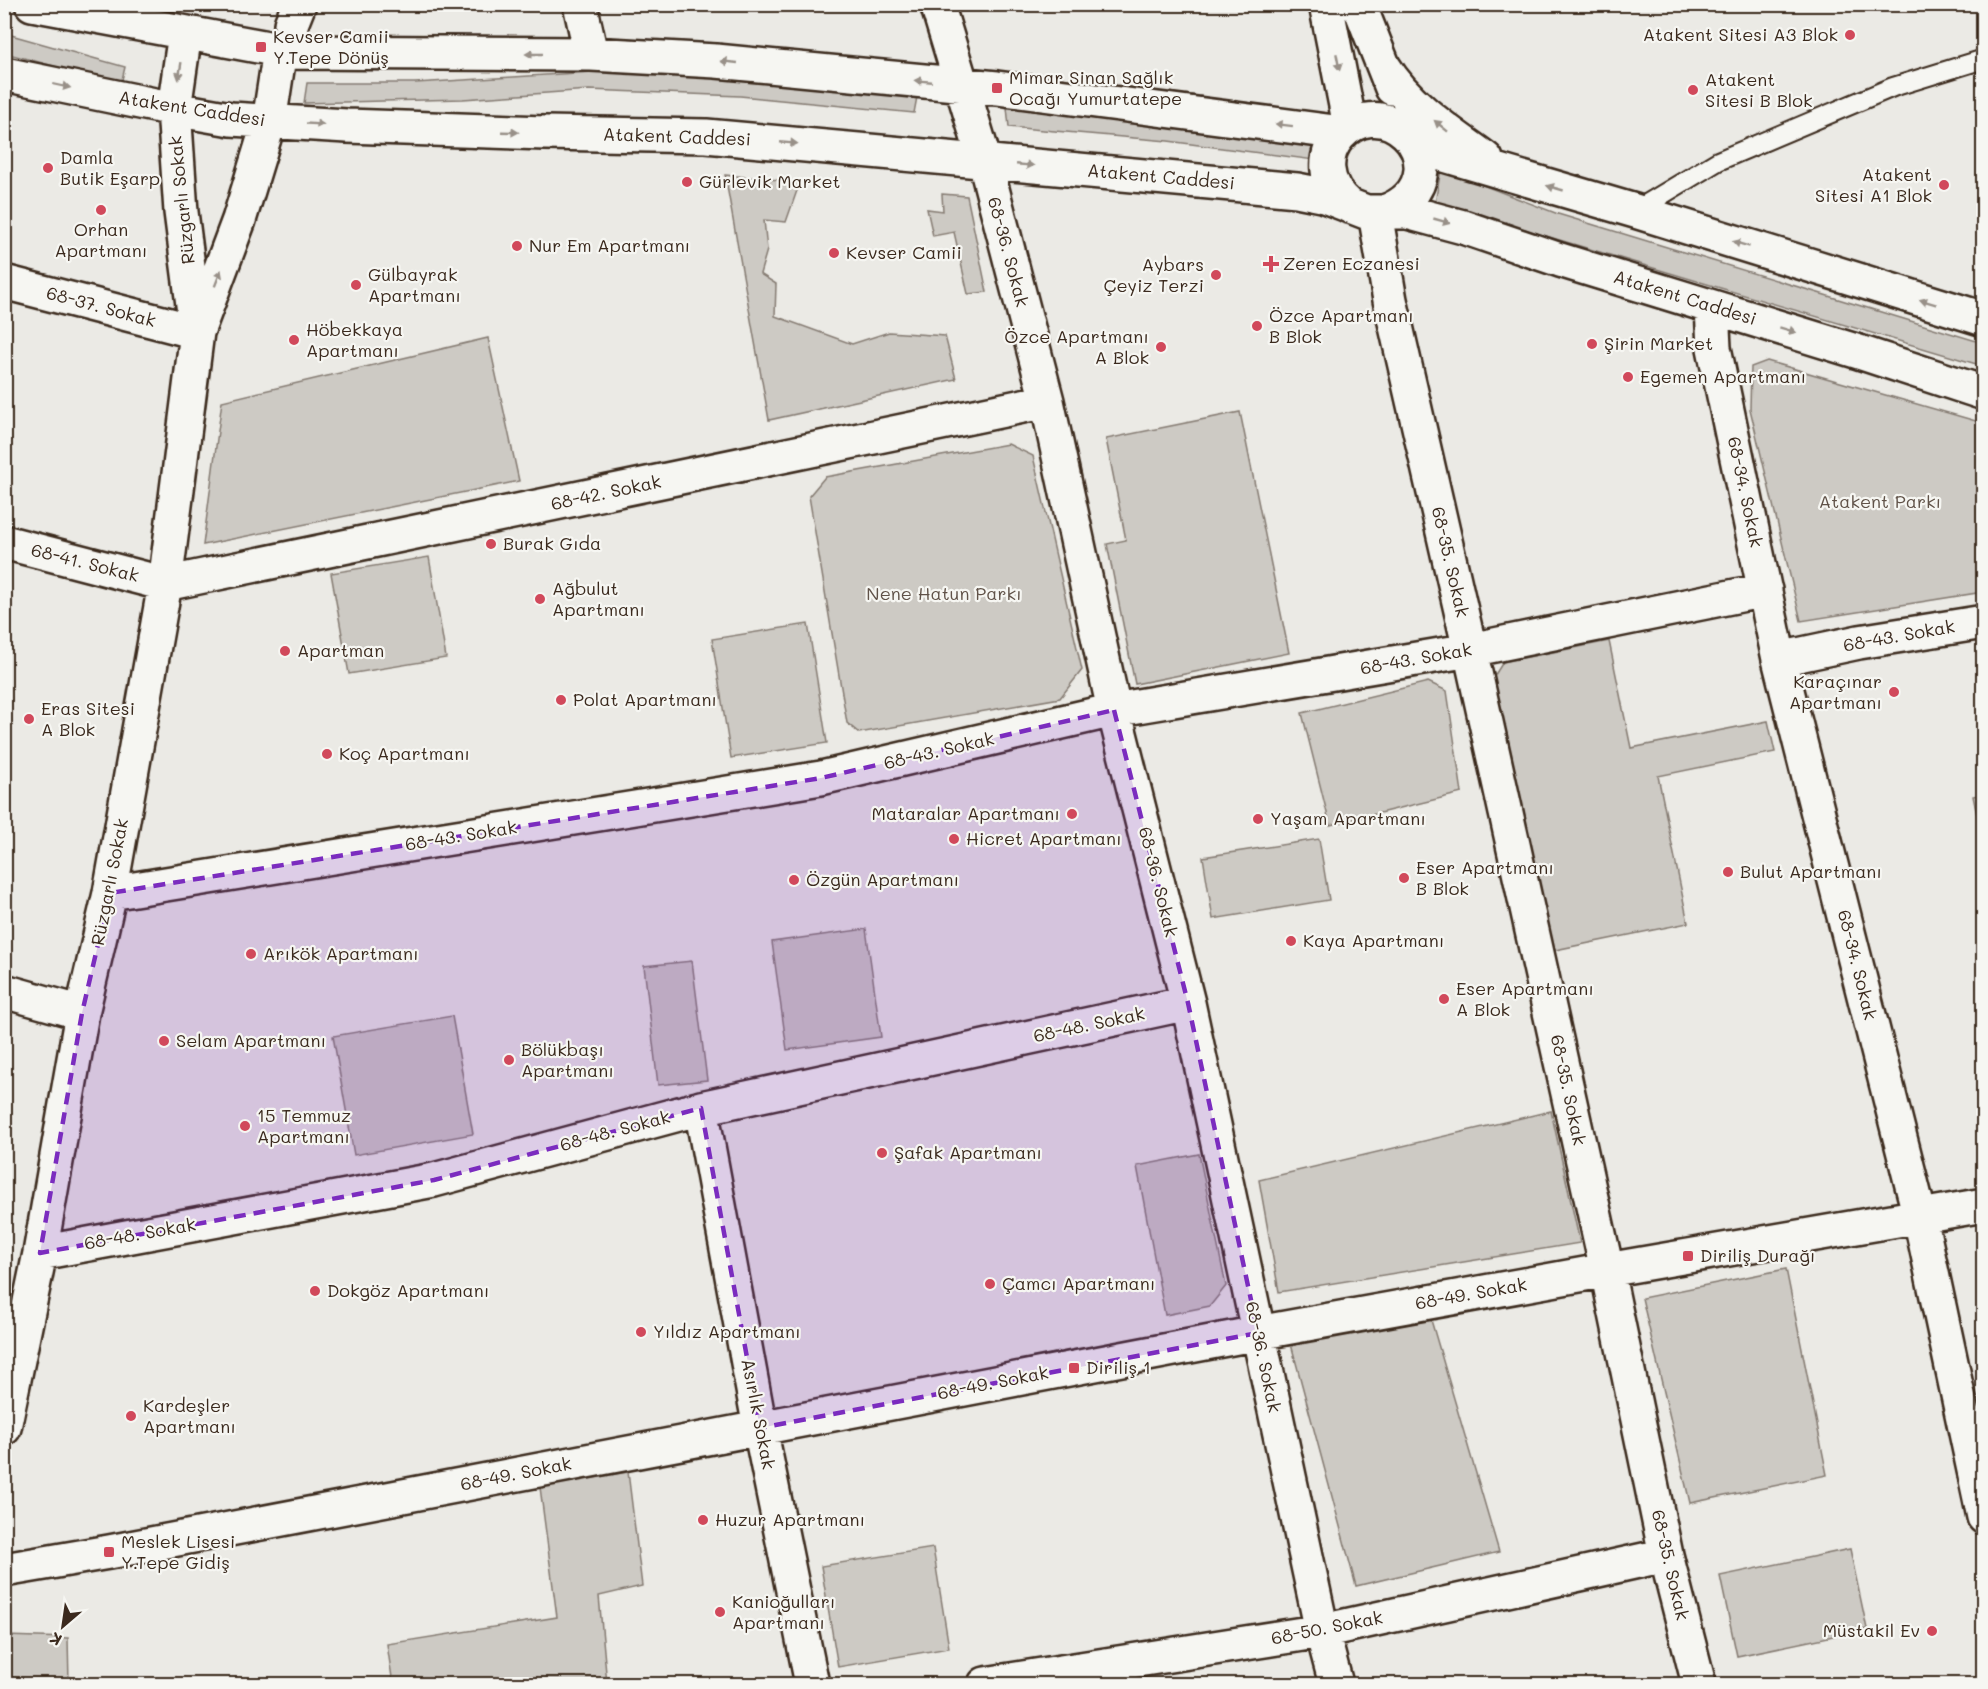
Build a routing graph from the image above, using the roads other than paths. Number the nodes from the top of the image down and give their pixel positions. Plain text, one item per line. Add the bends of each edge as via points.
1 (32, 4) edge
2 (299, 4) edge
3 (580, 4) edge
4 (937, 4) edge
5 (1326, 4) edge
6 (1367, 7) edge
7 (186, 33) junction
8 (285, 51) junction
9 (591, 54) junction
10 (1983, 59) edge
11 (1384, 66) junction
12 (4, 74) edge
13 (962, 84) junction
14 (174, 109) junction
15 (269, 122) junction
16 (1346, 129) junction
17 (1414, 142) junction
18 (985, 162) junction
19 (1505, 173) junction
20 (1369, 210) junction
21 (1635, 211) junction
22 (4, 282) edge
23 (1712, 307) junction
24 (1983, 319) edge
25 (197, 332) junction
26 (1983, 393) edge
27 (1047, 401) junction
28 (4, 542) edge
29 (165, 584) junction
30 (1765, 590) junction
31 (1983, 622) edge
32 (1470, 650) junction
33 (1779, 659) junction
34 (1114, 710) junction
35 (110, 893) junction
36 (4, 991) edge
37 (1188, 1003) junction
38 (82, 1013) junction
39 (701, 1108) junction
40 (1983, 1205) edge
41 (1920, 1217) junction
42 (40, 1252) junction
43 (1607, 1270) junction
44 (1258, 1334) junction
45 (4, 1428) edge
46 (760, 1428) junction
47 (1983, 1517) edge
48 (1666, 1555) junction
49 (4, 1570) edge
50 (1322, 1631) junction
51 (812, 1684) edge
52 (985, 1684) edge
53 (1336, 1684) edge
54 (1699, 1684) edge

1 - 7 street
2 - 8 street, Rüzgarlı Sokak
3 - 9 street
4 - 13 street, 68-36. Sokak
5 -> 16 street
6 - 11 street
7 - 8 street
7 -> 14 street, Rüzgarlı Sokak
9 -> 8 street
8 - 15 street, Rüzgarlı Sokak
13 -> 9 street via 716,61
10 - 21 lane via 1893,87 1718,161
11 - 17 street
19 -> 11 street via 1408,99
12 -> 14 street, Atakent Caddesi
16 -> 13 street
13 - 18 street, 68-36. Sokak
14 - 15 street, Atakent Caddesi
14 - 25 street, Rüzgarlı Sokak via 181,212
15 -> 18 street, Atakent Caddesi via 706,136
25 -> 15 street, Rüzgarlı Sokak via 239,220
16 - 17 street via 1371,120 1383,121 1394,124
16 - 20 street via 1328,157 1331,184 1339,197
17 - 19 street
17 - 20 street via 1421,167 1416,188 1403,203
18 -> 20 street, Atakent Caddesi via 1257,185 1322,195
18 - 27 street, 68-36. Sokak
21 -> 19 street
20 -> 23 street, Atakent Caddesi via 1407,212 1455,224
20 - 32 street, 68-35. Sokak
24 -> 21 street
22 - 25 street, 68-37. Sokak
23 -> 26 street, Atakent Caddesi
23 - 30 street, 68-34. Sokak via 1714,348
25 - 29 street, Rüzgarlı Sokak
27 - 29 street, 68-42. Sokak
27 - 34 street, 68-36. Sokak
28 - 29 street, 68-41. Sokak
29 - 35 street, Rüzgarlı Sokak
30 - 32 street, 68-43. Sokak
30 - 33 street, 68-34. Sokak
31 - 33 street, 68-43. Sokak
32 - 34 street, 68-43. Sokak
32 - 43 street, 68-35. Sokak
33 - 41 street, 68-34. Sokak
34 - 35 street, 68-43. Sokak via 820,778
34 - 37 street, 68-36. Sokak
35 - 38 street, Rüzgarlı Sokak
36 - 38 street
37 - 39 street, 68-48. Sokak
37 - 44 street, 68-36. Sokak
38 - 42 street, Rüzgarlı Sokak
39 - 42 street, 68-48. Sokak via 434,1180
39 - 46 street, Asırlık Sokak
40 - 41 street, 68-49. Sokak
41 - 43 street, 68-49. Sokak
41 - 47 street, 68-34. Sokak
42 - 45 street, Rüzgarlı Sokak
43 - 44 street, 68-49. Sokak
43 - 48 street, 68-35. Sokak
44 - 46 street, 68-49. Sokak
44 - 50 street, 68-36. Sokak
46 - 49 street, 68-49. Sokak
46 - 51 street, Asırlık Sokak
48 - 50 street, 68-50. Sokak
48 - 54 street, 68-35. Sokak
50 - 52 street, 68-50. Sokak
50 - 53 street, 68-36. Sokak

